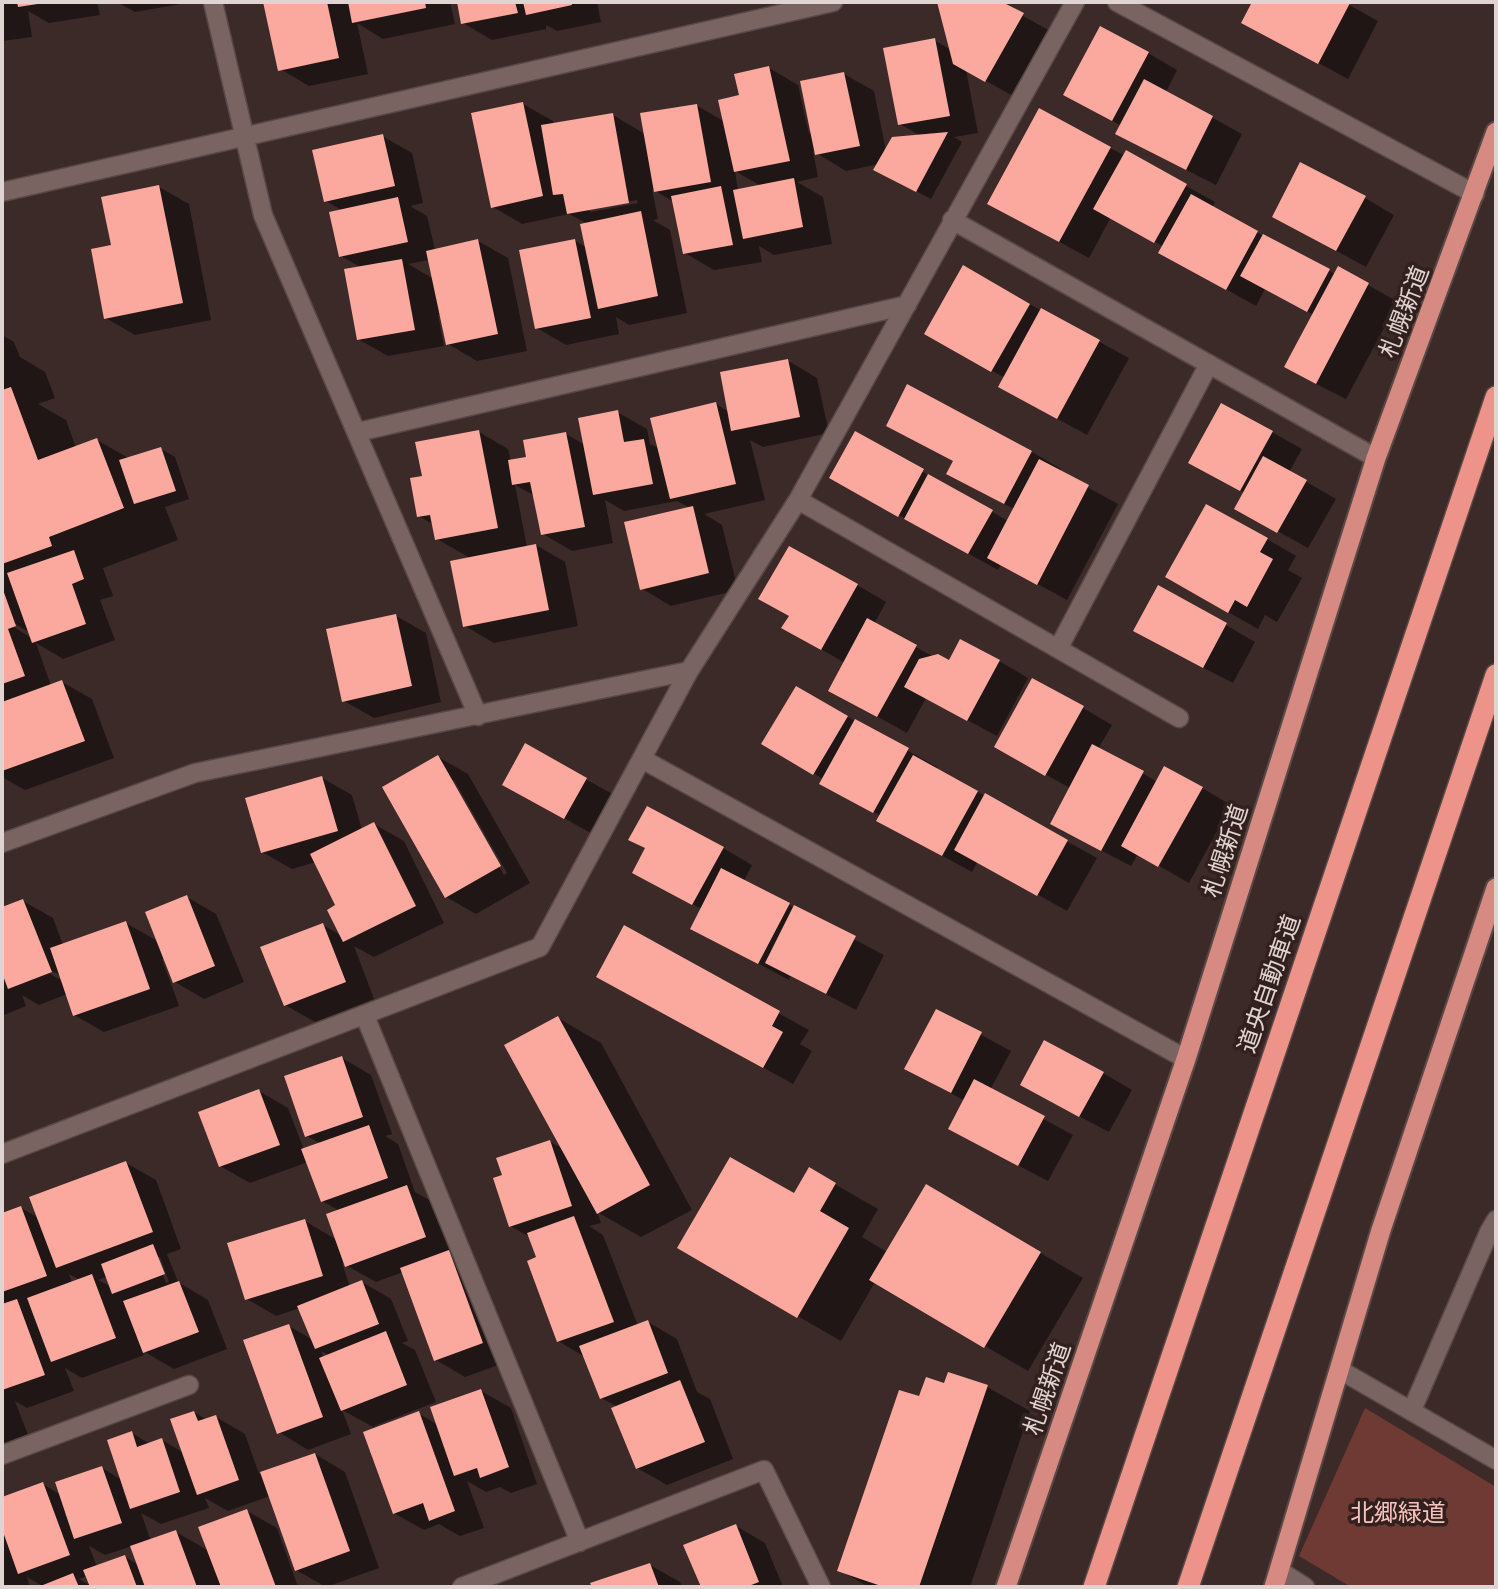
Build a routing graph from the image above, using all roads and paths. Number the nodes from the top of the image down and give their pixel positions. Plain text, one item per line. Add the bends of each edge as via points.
1 (213, 2) edge
2 (833, 2) edge
3 (1074, 2) edge
4 (1117, 2) edge
5 (1496, 132) edge
6 (246, 137) junction
7 (2, 192) edge
8 (1475, 194) junction
9 (952, 220) junction
10 (907, 305) junction
11 (1209, 364) junction
12 (1496, 397) edge
13 (358, 432) junction
14 (1376, 458) junction
15 (798, 500) junction
16 (1059, 648) junction
17 (690, 671) junction
18 (1496, 675) edge
19 (478, 716) junction
20 (1179, 718) dead end
21 (642, 759) junction
22 (2, 843) edge
23 (1496, 888) edge
24 (365, 1016) junction
25 (1186, 1059) junction
26 (2, 1154) edge
27 (1496, 1220) edge
28 (1340, 1370) junction
29 (189, 1385) dead end
30 (1412, 1409) junction
31 (2, 1455) edge
32 (1496, 1460) edge
33 (580, 1542) junction
34 (1277, 1579) edge
35 (462, 1587) edge
36 (821, 1587) edge
37 (1006, 1587) edge
38 (1094, 1587) edge
39 (1188, 1587) edge
40 (1305, 1587) edge

1 - 6 street
2 - 6 street
3 - 9 street
4 - 8 street
5 - 8 highway, 札幌新道
6 - 7 street
6 - 13 street via 263,215
8 - 14 highway, 札幌新道
9 - 10 street
9 - 11 street
10 - 13 street
10 - 15 street
11 - 14 street
11 - 16 street
12 - 38 highway, 道央自動車道
13 - 19 street
14 - 25 highway, 札幌新道
15 - 16 street
15 - 17 street
16 - 20 street
17 - 19 street
17 - 21 street
18 - 39 highway
19 - 22 street via 195,773
21 - 24 street via 540,947
21 - 25 street
23 - 28 highway via 1381,1230
24 - 26 street
24 - 33 street
25 - 37 highway, 札幌新道
27 - 30 street
28 - 30 street
28 - 34 highway
29 - 31 street
30 - 32 street
33 - 35 street
33 - 36 street via 764,1469
34 - 40 street

